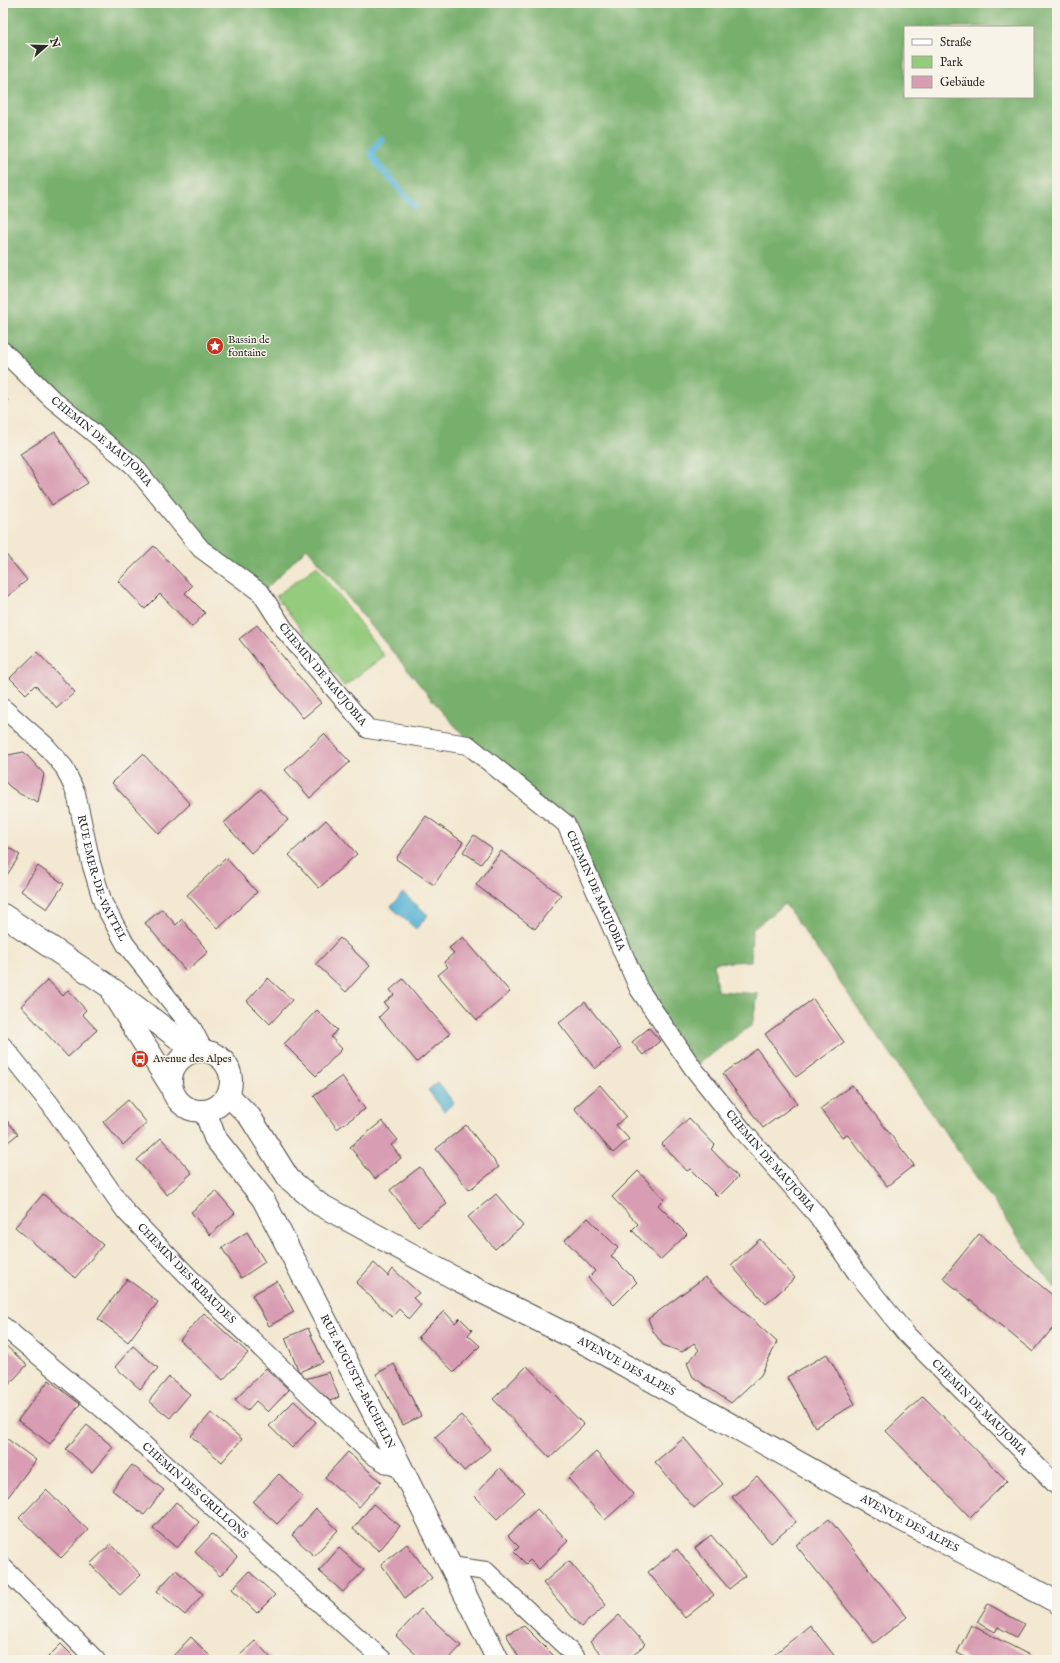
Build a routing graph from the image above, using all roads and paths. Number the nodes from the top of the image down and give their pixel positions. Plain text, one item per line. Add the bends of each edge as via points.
1 (3, 351) edge
2 (3, 708) edge
3 (3, 915) edge
4 (107, 985) junction
5 (3, 1046) edge
6 (200, 1051) junction
7 (171, 1086) junction
8 (228, 1095) junction
9 (205, 1111) junction
10 (3, 1326) edge
11 (402, 1469) junction
12 (1057, 1486) edge
13 (451, 1566) junction
14 (3, 1567) edge
15 (1057, 1602) edge
16 (96, 1660) edge
17 (383, 1660) edge
18 (498, 1660) edge
19 (577, 1660) edge

1 - 12 street, CHEMIN DE MAUJOBIA via 52,399 134,466 201,549 261,593 286,632 368,729 468,745 566,824 639,989 693,1068 744,1132 817,1215 856,1272 907,1334
2 - 6 street, RUE EMER-DE-VATTEL via 45,745 64,768 76,793 91,863 103,903 126,945 192,1028
3 - 4 main road
4 - 6 main road
4 - 7 main road
5 - 11 street, CHEMIN DES RIBAUDES via 50,1104 126,1212 217,1306 371,1454 387,1464
6 - 7 main road via 186,1054 179,1060 171,1076
6 - 8 main road via 214,1053 228,1066 231,1085
7 - 9 main road via 174,1095 187,1108
8 - 9 main road via 215,1108
8 - 15 main road, AVENUE DES ALPES via 250,1117 289,1179 319,1204 458,1280 590,1346 887,1512
9 - 11 main road, RUE AUGUSTE-BACHELIN via 215,1138 263,1199
10 - 17 street, CHEMIN DES GRILLONS via 116,1420
11 - 13 main road, RUE AUGUSTE-BACHELIN
13 - 18 main road, RUE AUGUSTE-BACHELIN
13 - 19 street via 486,1571
14 - 16 street

